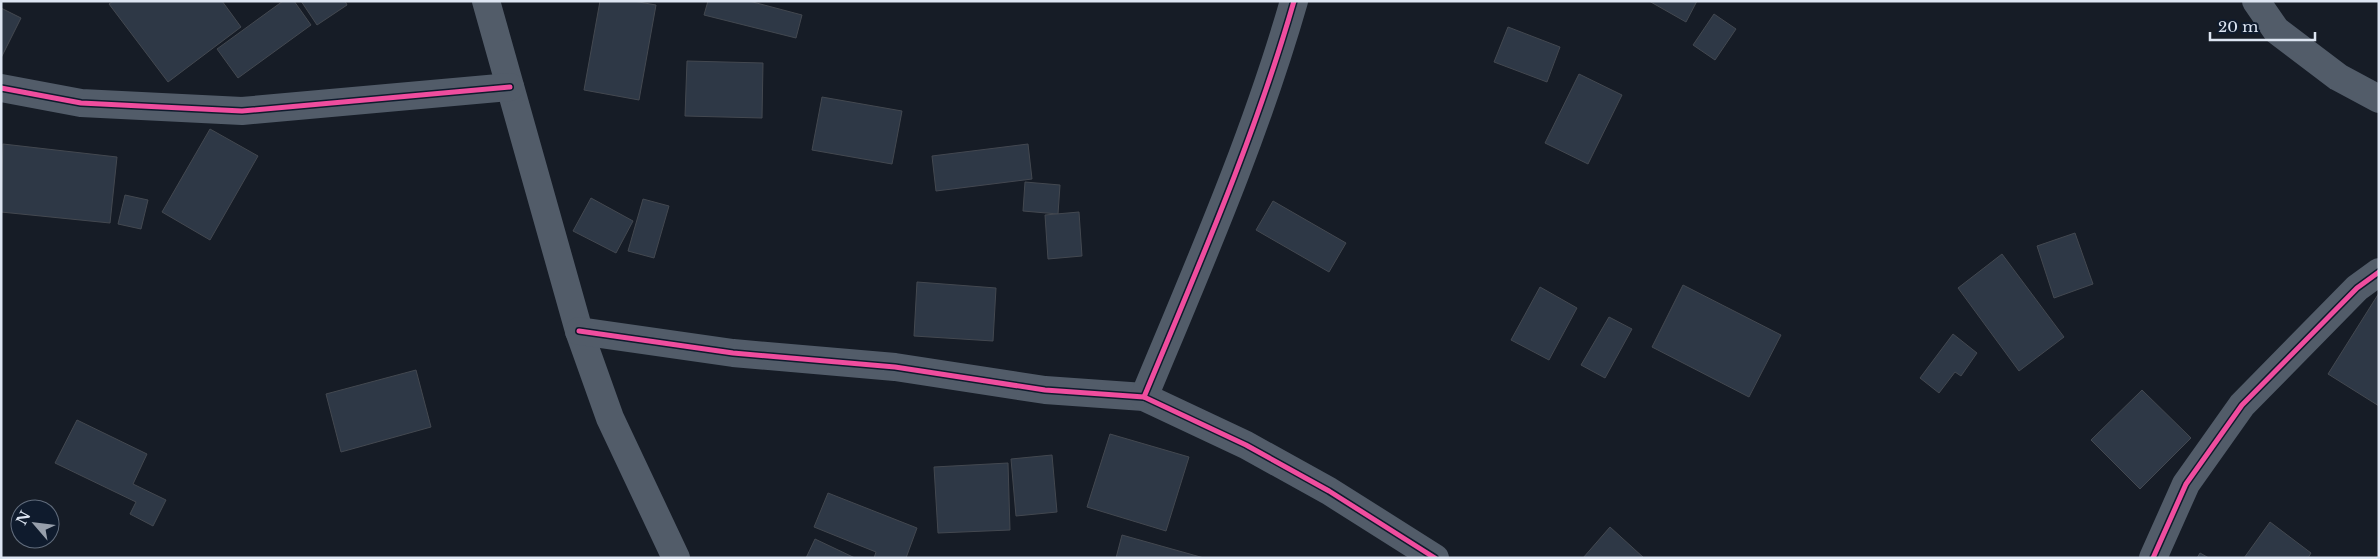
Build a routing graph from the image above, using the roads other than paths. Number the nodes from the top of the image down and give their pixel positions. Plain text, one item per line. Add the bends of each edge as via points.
1 (486, 1) edge
2 (1294, 1) edge
3 (2256, 1) edge
4 (510, 87) junction
5 (1, 88) edge
6 (2379, 99) edge
7 (2379, 272) edge
8 (579, 331) junction
9 (1144, 397) junction
10 (676, 558) edge
11 (1435, 558) edge
12 (2153, 558) edge

1 - 4 street
2 - 9 street via 1274,71 1220,214
3 - 6 street via 2276,30 2338,77
4 - 5 street via 242,111 81,104
4 - 8 street
7 - 12 street via 2357,288 2242,404 2186,484
8 - 9 street via 734,353 895,367 1044,390
8 - 10 street via 610,418
9 - 11 street via 1246,445 1329,491

